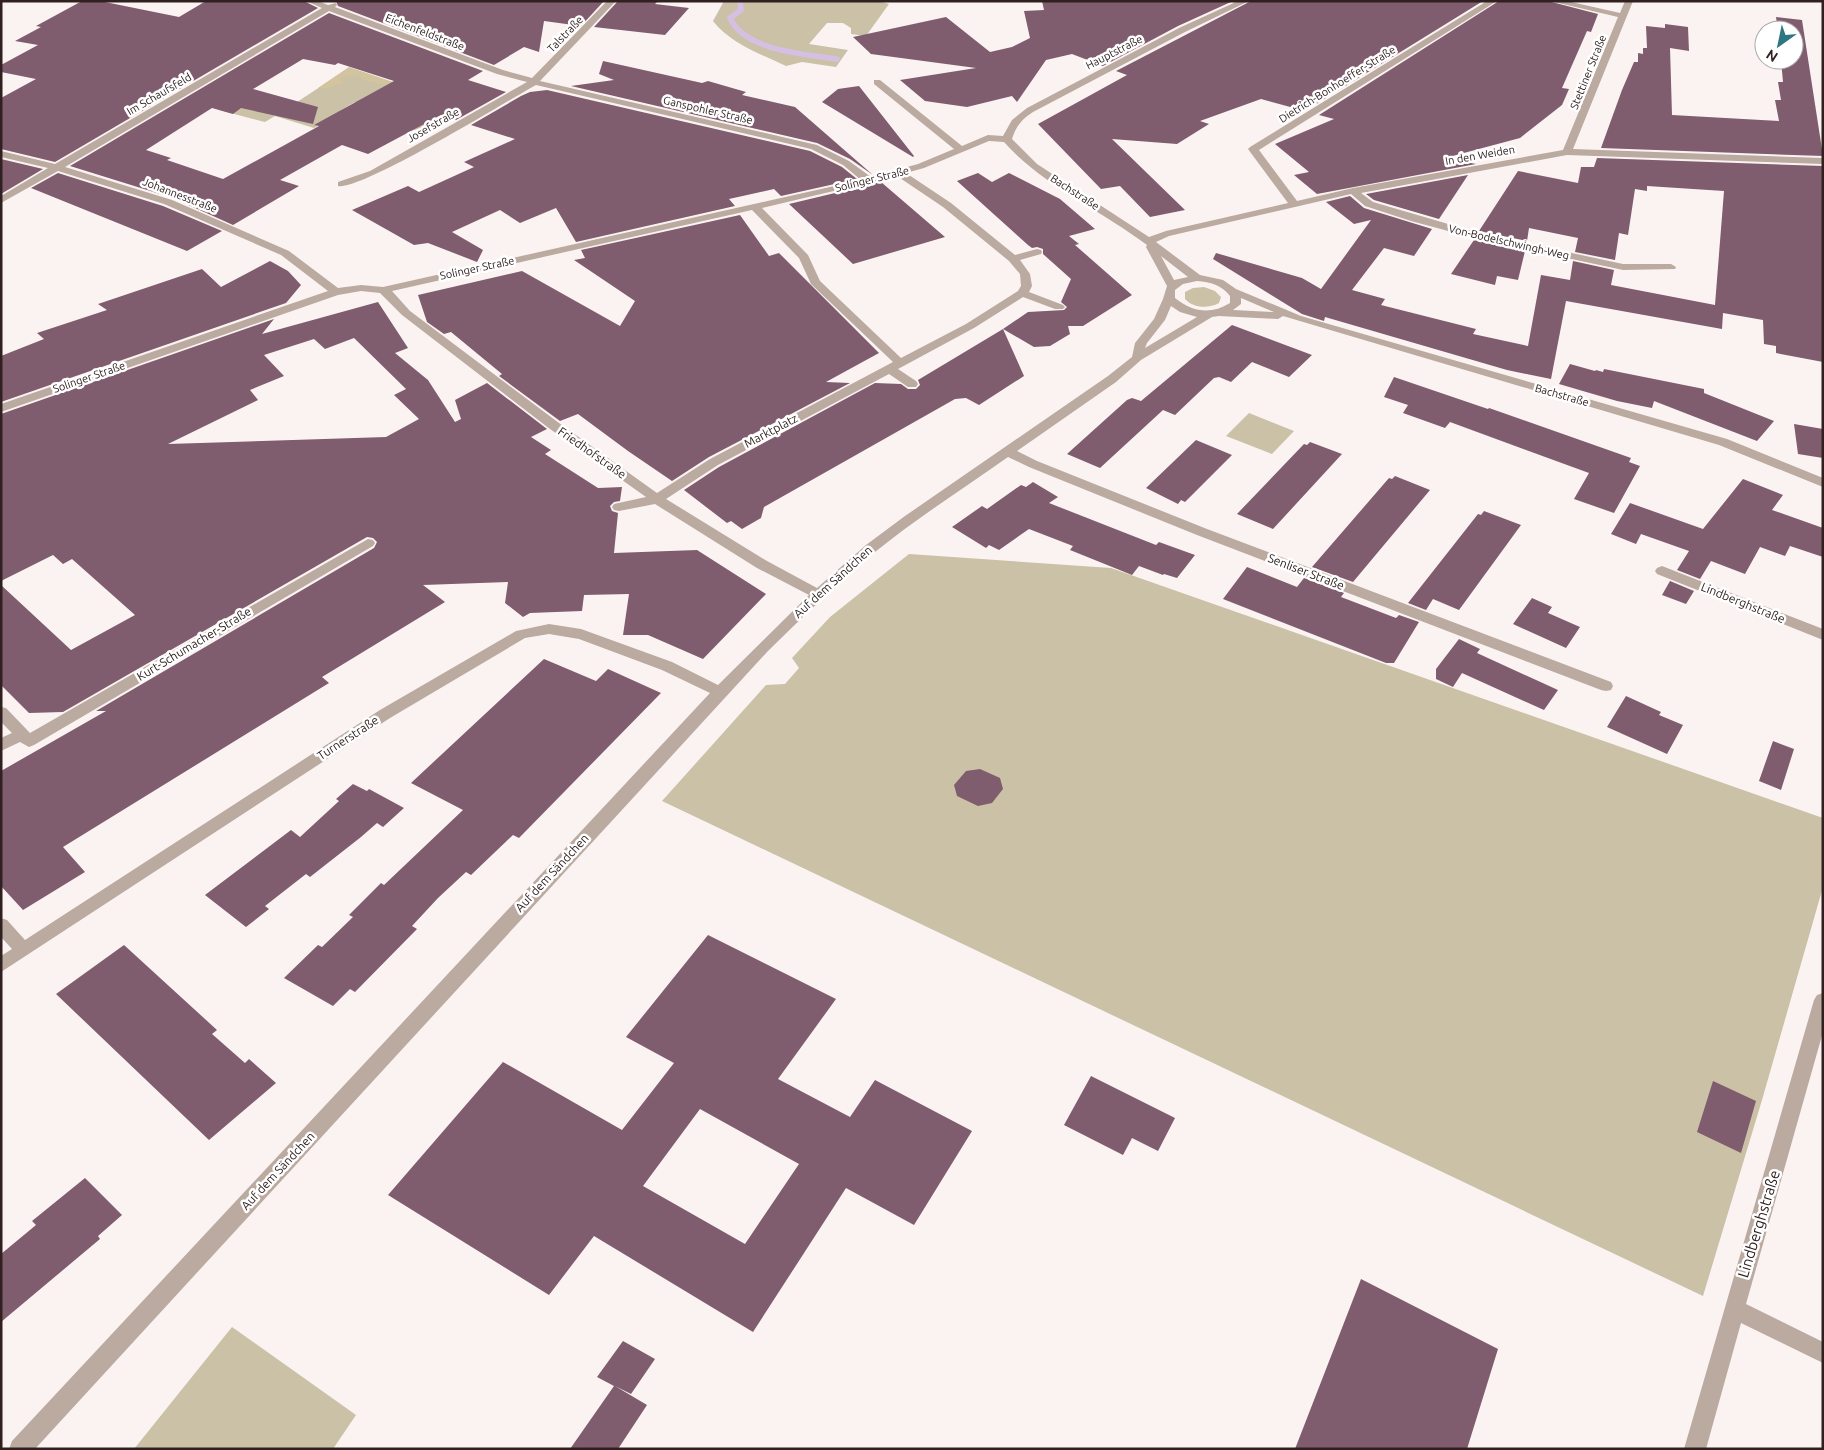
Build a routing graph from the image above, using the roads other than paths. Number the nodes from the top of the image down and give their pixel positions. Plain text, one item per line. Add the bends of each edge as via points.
1 (310, 1) edge
2 (338, 1) edge
3 (612, 1) edge
4 (1245, 1) edge
5 (1493, 1) edge
6 (1554, 1) edge
7 (1629, 1) edge
8 (328, 8) junction
9 (1623, 16) junction
10 (534, 82) junction
11 (877, 82) dead end
12 (1007, 139) junction
13 (960, 150) junction
14 (1567, 152) junction
15 (1, 154) edge
16 (1823, 162) edge
17 (56, 167) junction
18 (899, 173) junction
19 (869, 181) junction
20 (342, 184) dead end
21 (1354, 191) junction
22 (1, 200) edge
23 (1296, 205) junction
24 (754, 207) junction
25 (1148, 241) junction
26 (1037, 252) dead end
27 (1013, 259) junction
28 (1671, 267) dead end
29 (1197, 278) junction
30 (1172, 286) junction
31 (383, 290) junction
32 (1233, 290) junction
33 (336, 292) junction
34 (1022, 293) junction
35 (1169, 299) junction
36 (1059, 307) dead end
37 (1221, 313) junction
38 (1208, 315) junction
39 (1297, 318) junction
40 (1137, 358) junction
41 (899, 362) junction
42 (888, 368) junction
43 (912, 384) dead end
44 (1, 408) edge
45 (1009, 452) junction
46 (1823, 483) edge
47 (656, 499) junction
48 (619, 507) dead end
49 (368, 542) dead end
50 (1662, 571) dead end
51 (817, 594) junction
52 (1823, 635) edge
53 (1606, 686) dead end
54 (721, 692) junction
55 (1, 712) edge
56 (22, 734) junction
57 (1, 745) edge
58 (1, 925) edge
59 (24, 950) junction
60 (1, 965) edge
61 (1823, 1000) edge
62 (1734, 1309) junction
63 (1823, 1353) edge
64 (20, 1449) edge
65 (1695, 1449) edge

1 - 8 street, Eichenfeldstraße
2 - 8 street, Im Schaufsfeld
3 - 10 street, Talstraße
4 - 12 street, Hauptstraße via 1182,30 1030,110 1018,117
5 - 23 street, Dietrich-Bonhoeffer-Straße via 1253,149
6 - 9 street
7 - 9 street, Stettiner Straße
8 - 10 street, Eichenfeldstraße
8 - 17 street, Im Schaufsfeld
9 - 14 street, Stettiner Straße
10 - 19 street, Ganspohler Straße via 799,143 831,154
10 - 20 street, Josefstraße via 374,173
11 - 13 street
12 - 13 street, Solinger Straße via 988,138
12 - 25 street, Bachstraße via 1034,166
13 - 18 street, Solinger Straße
14 - 16 street, In den Weiden
14 - 21 street, In den Weiden
15 - 17 street, Johannesstraße
17 - 22 street, Im Schaufsfeld
17 - 33 street, Johannesstraße via 161,200 276,249 308,268
18 - 19 street, Solinger Straße
18 - 27 street via 947,205
19 - 24 street, Solinger Straße
21 - 23 street, In den Weiden
21 - 28 street, Von-Bodelschwingh-Weg via 1369,204 1478,236 1623,267
23 - 25 street, In den Weiden via 1166,234
24 - 31 street, Solinger Straße
24 - 41 street via 804,257 815,282
25 - 29 street, Bachstraße
25 - 30 street, Bachstraße
26 - 27 street
27 - 34 street via 1025,274 1028,286
29 - 30 street
29 - 32 street, Bachstraße via 1219,282
30 - 35 street, Auf dem Sändchen
31 - 33 street, Solinger Straße via 361,288
31 - 47 street, Friedhofstraße via 406,313 558,430
32 - 37 street via 1235,304
32 - 39 street, Bachstraße
33 - 44 street, Solinger Straße
34 - 36 street
34 - 41 street, Marktplatz via 970,326
35 - 38 street via 1189,312
35 - 40 street, Auf dem Sändchen via 1159,320 1141,343
37 - 38 street, Bachstraße
37 - 39 street, Bachstraße
38 - 40 street, Auf dem Sändchen
39 - 46 street, Bachstraße via 1723,442
40 - 45 street, Auf dem Sändchen
41 - 42 street, Marktplatz
42 - 43 street
42 - 47 street, Marktplatz via 714,462
45 - 51 street, Auf dem Sändchen via 877,543
45 - 53 street, Senliser Straße via 1202,532
47 - 48 street
47 - 51 street, Friedhofstraße
49 - 56 street, Kurt-Schumacher-Straße via 29,741
50 - 52 street, Lindberghstraße
51 - 54 street, Auf dem Sändchen
54 - 59 street, Turnerstraße via 667,666 581,634 549,629 522,634 385,714
54 - 64 street, Auf dem Sändchen
55 - 56 street
56 - 57 street
58 - 59 street
59 - 60 street, Turnerstraße
61 - 62 street, Lindberghstraße
62 - 63 street
62 - 65 street, Lindberghstraße

